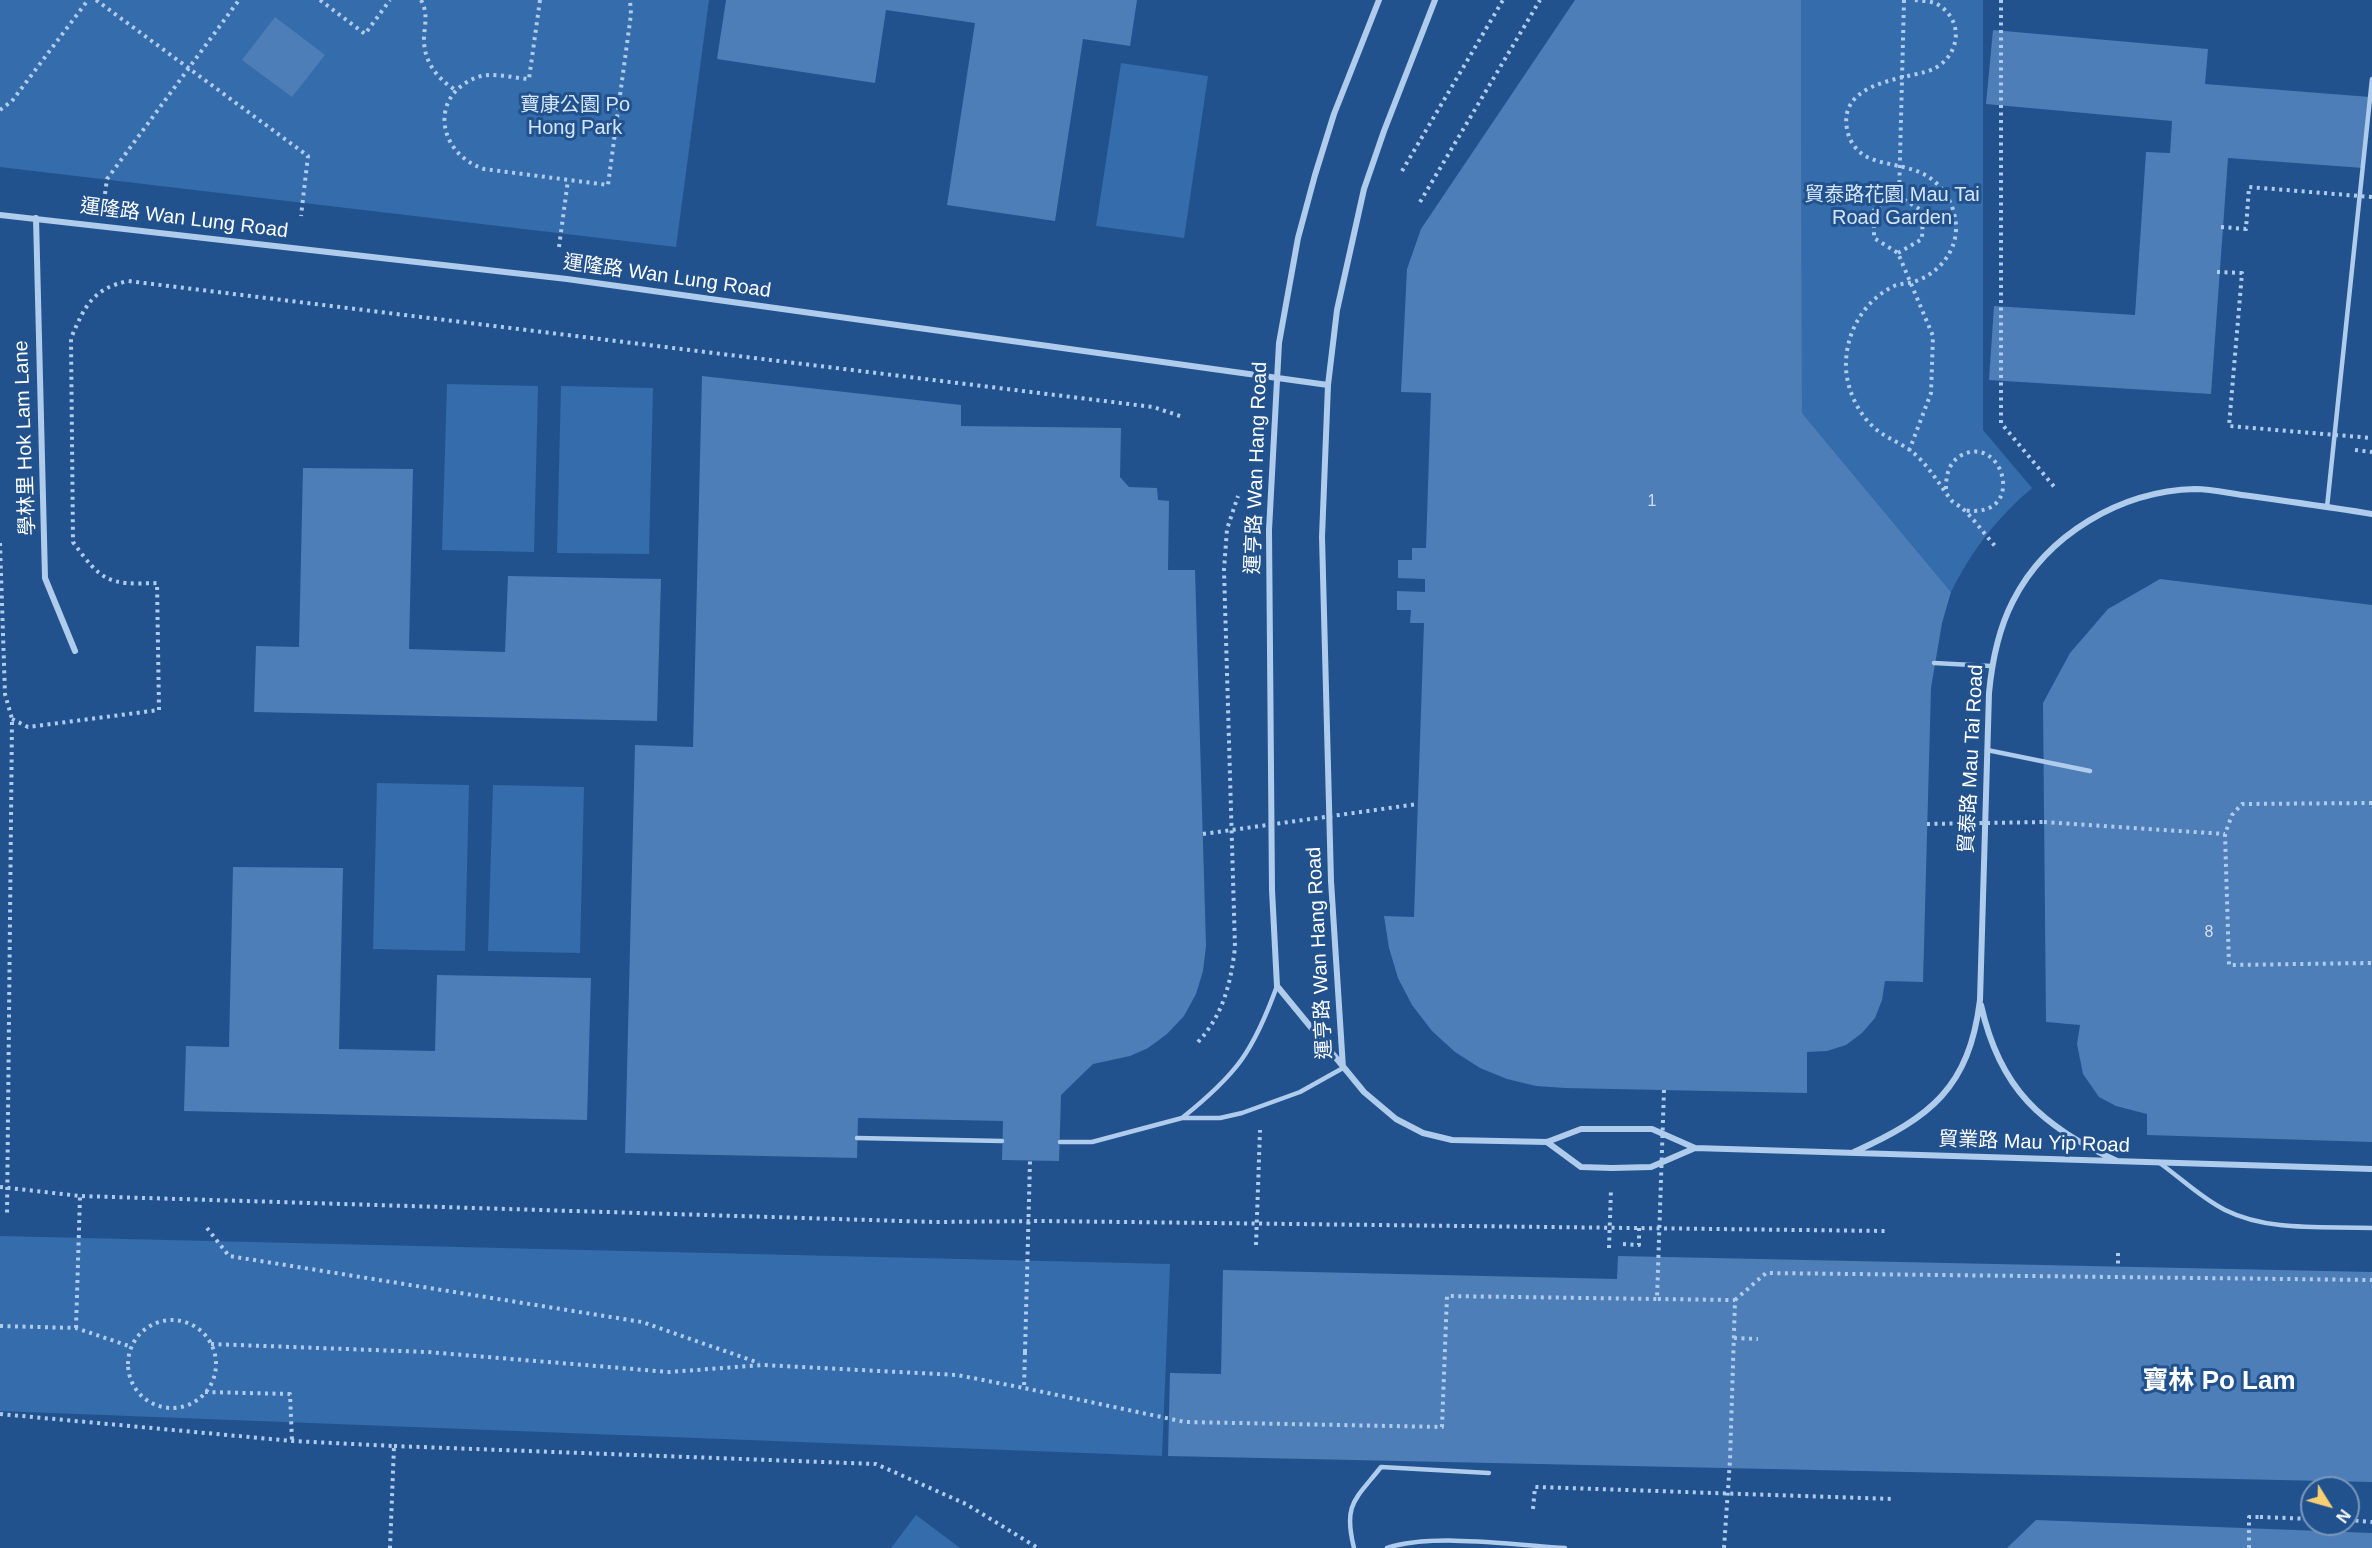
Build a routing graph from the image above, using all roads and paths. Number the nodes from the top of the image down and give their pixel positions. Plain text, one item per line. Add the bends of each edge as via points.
1 (88, 0) edge
2 (96, 0) edge
3 (239, 0) edge
4 (320, 0) edge
5 (390, 0) edge
6 (421, 0) edge
7 (540, 0) edge
8 (630, 0) edge
9 (1379, 0) edge
10 (1435, 0) edge
11 (1503, 0) edge
12 (1540, 0) edge
13 (1904, 0) edge
14 (1915, 0) edge
15 (2001, 0) edge
16 (189, 68) junction
17 (1902, 78) junction
18 (2372, 79) edge
19 (457, 91) junction
20 (0, 110) edge
21 (1900, 166) junction
22 (1402, 171) dead end
23 (568, 180) junction
24 (105, 194) dead end
25 (1899, 197) junction
26 (2372, 197) edge
27 (1420, 202) dead end
28 (0, 215) edge
29 (301, 216) dead end
30 (36, 218) junction
31 (2221, 227) dead end
32 (559, 247) dead end
33 (1898, 253) junction
34 (2217, 272) dead end
35 (1910, 283) junction
36 (1276, 379) junction
37 (1328, 385) junction
38 (1183, 417) dead end
39 (2372, 438) edge
40 (1909, 451) junction
41 (2056, 489) dead end
42 (1946, 490) junction
43 (1238, 496) dead end
44 (2327, 507) junction
45 (1963, 510) junction
46 (2372, 514) edge
47 (0, 543) edge
48 (1996, 547) dead end
49 (75, 651) dead end
50 (1934, 663) dead end
51 (1991, 666) junction
52 (12, 719) junction
53 (1987, 750) junction
54 (2090, 771) dead end
55 (2372, 803) edge
56 (1418, 804) dead end
57 (1927, 824) dead end
58 (1203, 834) dead end
59 (2225, 834) junction
60 (2372, 963) edge
61 (1277, 986) junction
62 (1980, 1000) junction
63 (1198, 1042) dead end
64 (1343, 1068) junction
65 (1664, 1090) dead end
66 (1182, 1118) junction
67 (1260, 1130) dead end
68 (857, 1138) dead end
69 (1002, 1141) dead end
70 (1060, 1142) dead end
71 (1547, 1142) junction
72 (1695, 1148) junction
73 (1851, 1154) junction
74 (1030, 1161) dead end
75 (2121, 1163) junction
76 (2161, 1164) junction
77 (2372, 1168) edge
78 (0, 1187) edge
79 (8, 1188) junction
80 (80, 1196) junction
81 (7, 1217) dead end
82 (1256, 1223) junction
83 (207, 1228) dead end
84 (1639, 1228) junction
85 (2372, 1228) edge
86 (1885, 1231) dead end
87 (1623, 1244) dead end
88 (1256, 1245) dead end
89 (2118, 1253) dead end
90 (2118, 1264) dead end
91 (2372, 1280) edge
92 (1658, 1299) junction
93 (1735, 1300) junction
94 (0, 1326) edge
95 (76, 1329) junction
96 (1734, 1338) junction
97 (1758, 1339) dead end
98 (211, 1344) junction
99 (132, 1347) junction
100 (763, 1365) junction
101 (1024, 1388) junction
102 (205, 1392) junction
103 (0, 1414) edge
104 (292, 1441) junction
105 (394, 1446) junction
106 (1489, 1473) dead end
107 (1728, 1492) junction
108 (1894, 1498) dead end
109 (1533, 1509) dead end
110 (2300, 1519) edge
111 (390, 1548) edge
112 (1038, 1548) edge
113 (1353, 1548) edge
114 (1387, 1548) edge
115 (1565, 1548) edge
116 (1724, 1548) edge
117 (2249, 1548) edge

1 - 20 path via 12,101
2 - 16 path
3 - 16 path
4 - 5 path via 365,33
6 - 19 path via 427,23 425,52 446,84
7 - 19 path via 529,79 479,76
8 - 23 path via 608,185
9 - 36 street, 運亨路 Wan Hang Road via 1314,175 1285,301
10 - 37 street, 運亨路 Wan Hang Road via 1364,189 1337,310
11 - 22 path
12 - 27 path
13 - 17 path
14 - 17 path via 1935,3 1947,12 1957,37 1946,63
15 - 41 path via 2001,423
16 - 24 path via 107,179
16 - 29 path via 308,156
17 - 21 path
17 - 21 path via 1857,95 1845,121 1856,148 1868,157
18 - 44 lane
19 - 23 path via 444,116 446,135 454,151 468,164
21 - 25 path
21 - 35 path via 1934,180 1946,193 1954,210 1956,228 1953,246 1944,262 1931,274
23 - 32 path
25 - 33 path via 1923,211 1922,239
25 - 33 path via 1874,210 1874,238
26 - 31 path, bridge via 2249,187 2246,229
28 - 30 street, 運隆路 Wan Lung Road
30 - 36 street, 運隆路 Wan Lung Road via 578,281
30 - 49 street, 學林里 Hok Lam Lane via 45,578
33 - 35 path
34 - 39 path, bridge via 2242,273 2229,426
35 - 40 path via 1933,336 1931,393
35 - 40 path via 1896,285 1877,296 1864,310 1848,345 1846,365 1848,384 1865,418
36 - 37 street, 運隆路 Wan Lung Road
36 - 61 street, 運亨路 Wan Hang Road via 1269,530 1272,890
37 - 64 street, 運亨路 Wan Hang Road via 1322,537 1331,881
38 - 52 path via 1153,407 128,281 105,286 85,307 71,338 73,542 93,569 119,584 156,583 159,711 28,727
40 - 42 path
42 - 45 path
42 - 45 path via 1951,464 1961,456 1974,452 1998,463 2004,488 1999,500 1989,509
43 - 63 path via 1227,530 1224,570 1235,947 1223,1006
44 - 46 street, 貿泰路 Mau Tai Road
44 - 51 street, 貿泰路 Mau Tai Road via 2197,489 2165,492 2104,512 2077,528 2031,573 2013,600
45 - 48 path
47 - 52 path via 5,694
50 - 51 lane
51 - 53 street, 貿泰路 Mau Tai Road
52 - 79 path
53 - 54 lane
53 - 62 street, 貿泰路 Mau Tai Road
55 - 59 path via 2242,804 2232,815
56 - 58 path, bridge
57 - 59 path, bridge via 2044,822
59 - 60 path via 2229,965
61 - 64 street, 運亨路 Wan Hang Road
61 - 66 lane via 1260,1032 1244,1058 1222,1085
62 - 73 street, 貿泰路 Mau Tai Road via 1977,1029 1954,1082 1935,1104 1905,1128
62 - 75 street, 貿泰路 Mau Tai Road via 1994,1049 2020,1094 2070,1138
64 - 66 lane via 1300,1092 1263,1106 1220,1118
64 - 71 street, 貿業路 Mau Yip Road via 1396,1119 1423,1133 1452,1140
65 - 92 path, bridge
66 - 70 lane via 1092,1142
67 - 82 path
68 - 69 lane
71 - 72 street, 貿業路 Mau Yip Road via 1581,1129 1652,1129
71 - 72 street, 貿業路 Mau Yip Road via 1581,1167 1651,1167
72 - 73 street, 貿業路 Mau Yip Road
73 - 75 street, 貿業路 Mau Yip Road
74 - 101 path, bridge
75 - 76 street, 貿業路 Mau Yip Road
76 - 77 street, 貿業路 Mau Yip Road
76 - 85 lane via 2203,1197 2244,1218 2264,1224
78 - 79 path
79 - 80 path
79 - 81 path
80 - 82 path via 935,1222
80 - 95 path
82 - 84 path
82 - 88 path
83 - 100 path via 230,1256 642,1322
84 - 86 path
84 - 87 path via 1639,1245
89 - 90 path
91 - 93 path via 1766,1273
92 - 93 path, bridge
92 - 101 path via 1447,1296 1442,1427 1185,1422
93 - 96 path, bridge
94 - 95 path
95 - 99 path
96 - 97 path
96 - 107 path, bridge
98 - 99 path via 202,1332 175,1320 146,1328
98 - 100 path via 427,1352 669,1372
98 - 102 path via 215,1369
99 - 102 path via 128,1367 131,1382 151,1403 180,1407
100 - 101 path via 957,1375
102 - 104 path via 290,1394
103 - 104 path
104 - 105 path
105 - 111 path
105 - 112 path via 876,1464 966,1504
106 - 113 lane via 1381,1467 1351,1505 1347,1522
107 - 108 path
107 - 109 path via 1535,1487
107 - 116 path
110 - 117 path, bridge via 2249,1517
114 - 115 lane via 1431,1541

